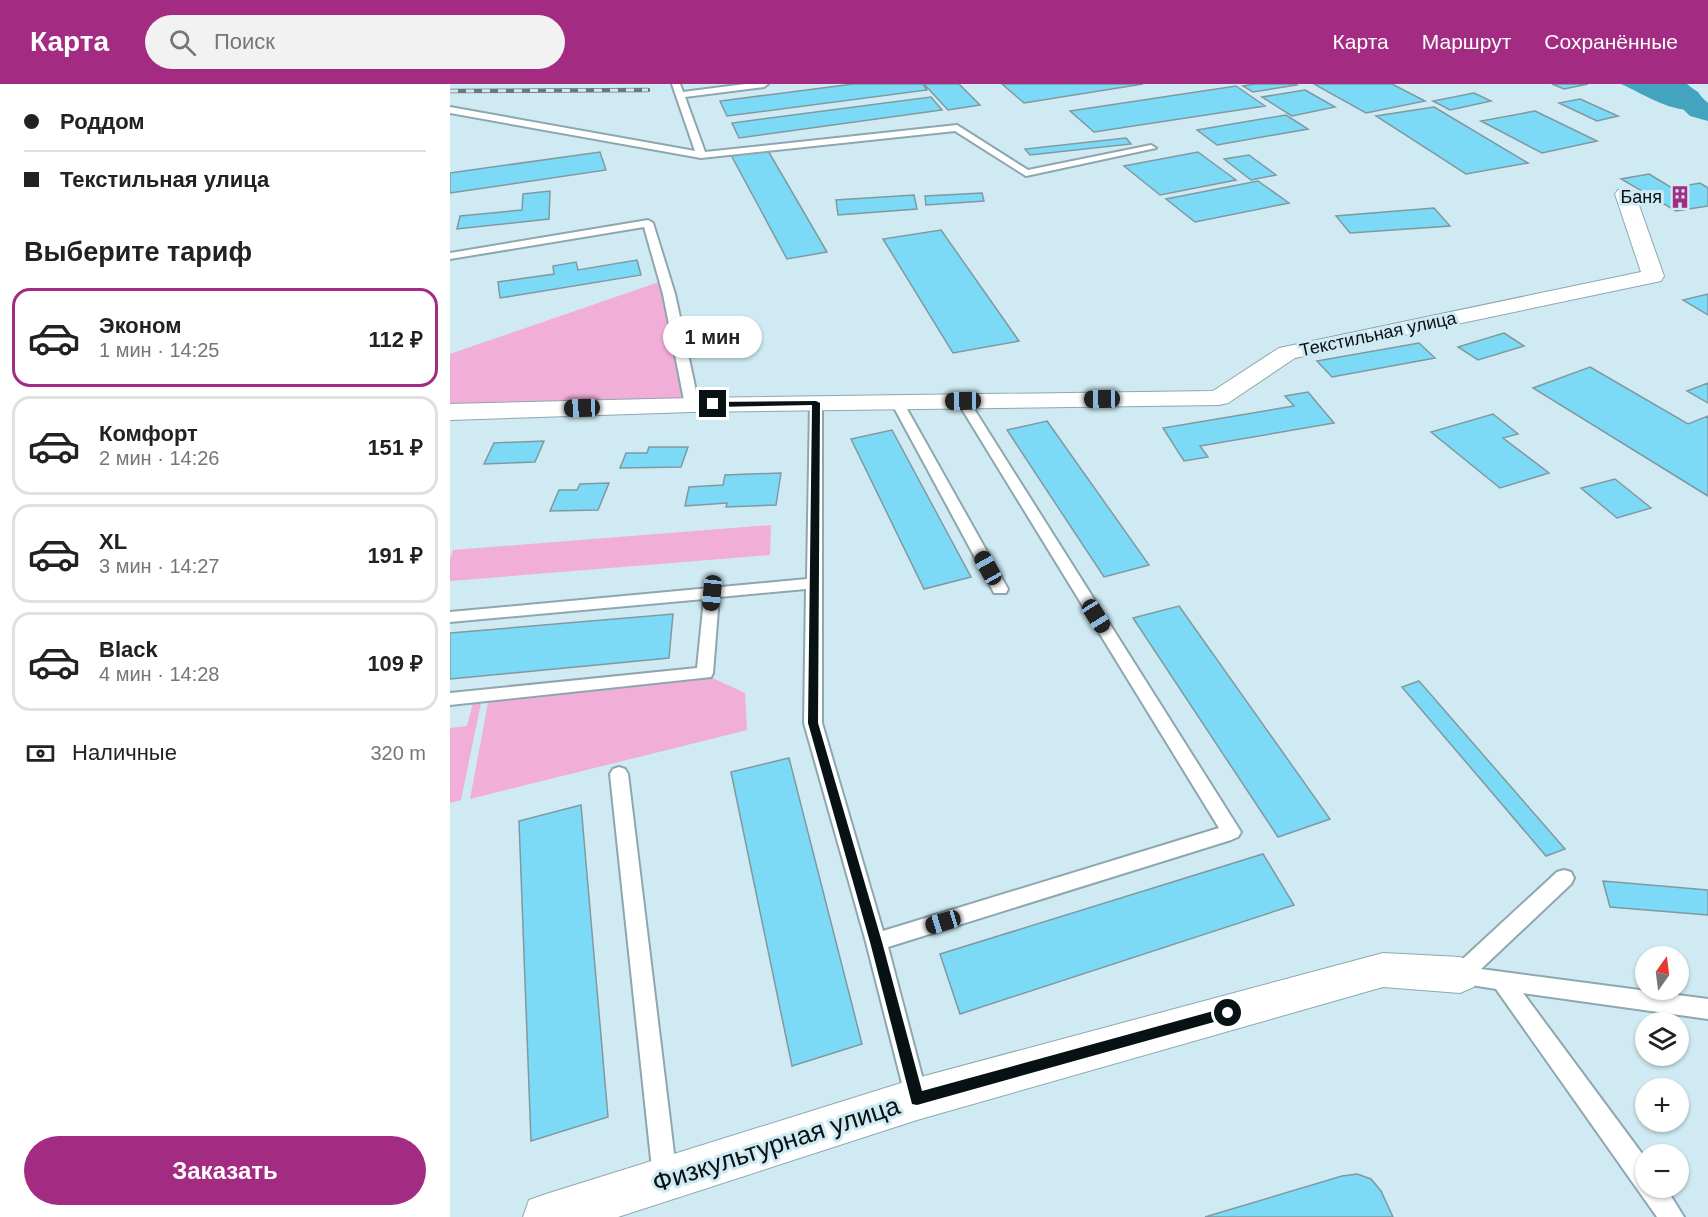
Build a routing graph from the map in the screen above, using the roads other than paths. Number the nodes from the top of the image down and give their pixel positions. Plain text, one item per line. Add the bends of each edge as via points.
1 (676, 84) edge
2 (764, 84) edge
3 (680, 95) junction
4 (450, 110) edge
5 (1151, 148) dead end
6 (701, 154) junction
7 (1625, 194) dead end
8 (450, 256) edge
9 (963, 401) junction
10 (897, 402) junction
11 (816, 403) junction
12 (692, 405) junction
13 (450, 412) edge
14 (814, 583) junction
15 (1000, 589) dead end
16 (712, 593) junction
17 (450, 617) edge
18 (450, 699) edge
19 (619, 774) dead end
20 (1564, 878) dead end
21 (876, 942) junction
22 (1460, 975) junction
23 (1502, 981) junction
24 (1708, 1009) edge
25 (917, 1099) junction
26 (1635, 1165) edge
27 (665, 1179) junction
28 (1658, 1198) edge
29 (546, 1217) edge
30 (1672, 1217) edge

1 - 3 lane
2 - 3 lane
3 - 6 lane
4 - 6 lane
5 - 6 lane via 1026,173 957,128
7 - 9 street, Текстильная улица via 1653,276 1287,353 1219,398
8 - 12 lane via 648,223 669,294
9 - 10 street, Текстильная улица
9 - 21 lane via 1231,832
10 - 11 street, Текстильная улица
10 - 15 lane
11 - 12 street, Текстильная улица
11 - 14 lane
12 - 13 street, Текстильная улица
14 - 16 lane
14 - 21 lane via 813,723
16 - 17 lane
16 - 18 lane via 705,673
19 - 27 lane
20 - 22 lane
21 - 25 lane
22 - 23 lane
22 - 25 street, Физкультурная улица via 1383,970
23 - 24 lane
23 - 26 lane
25 - 27 street, Физкультурная улица
27 - 29 street, Физкультурная улица
28 - 30 lane

